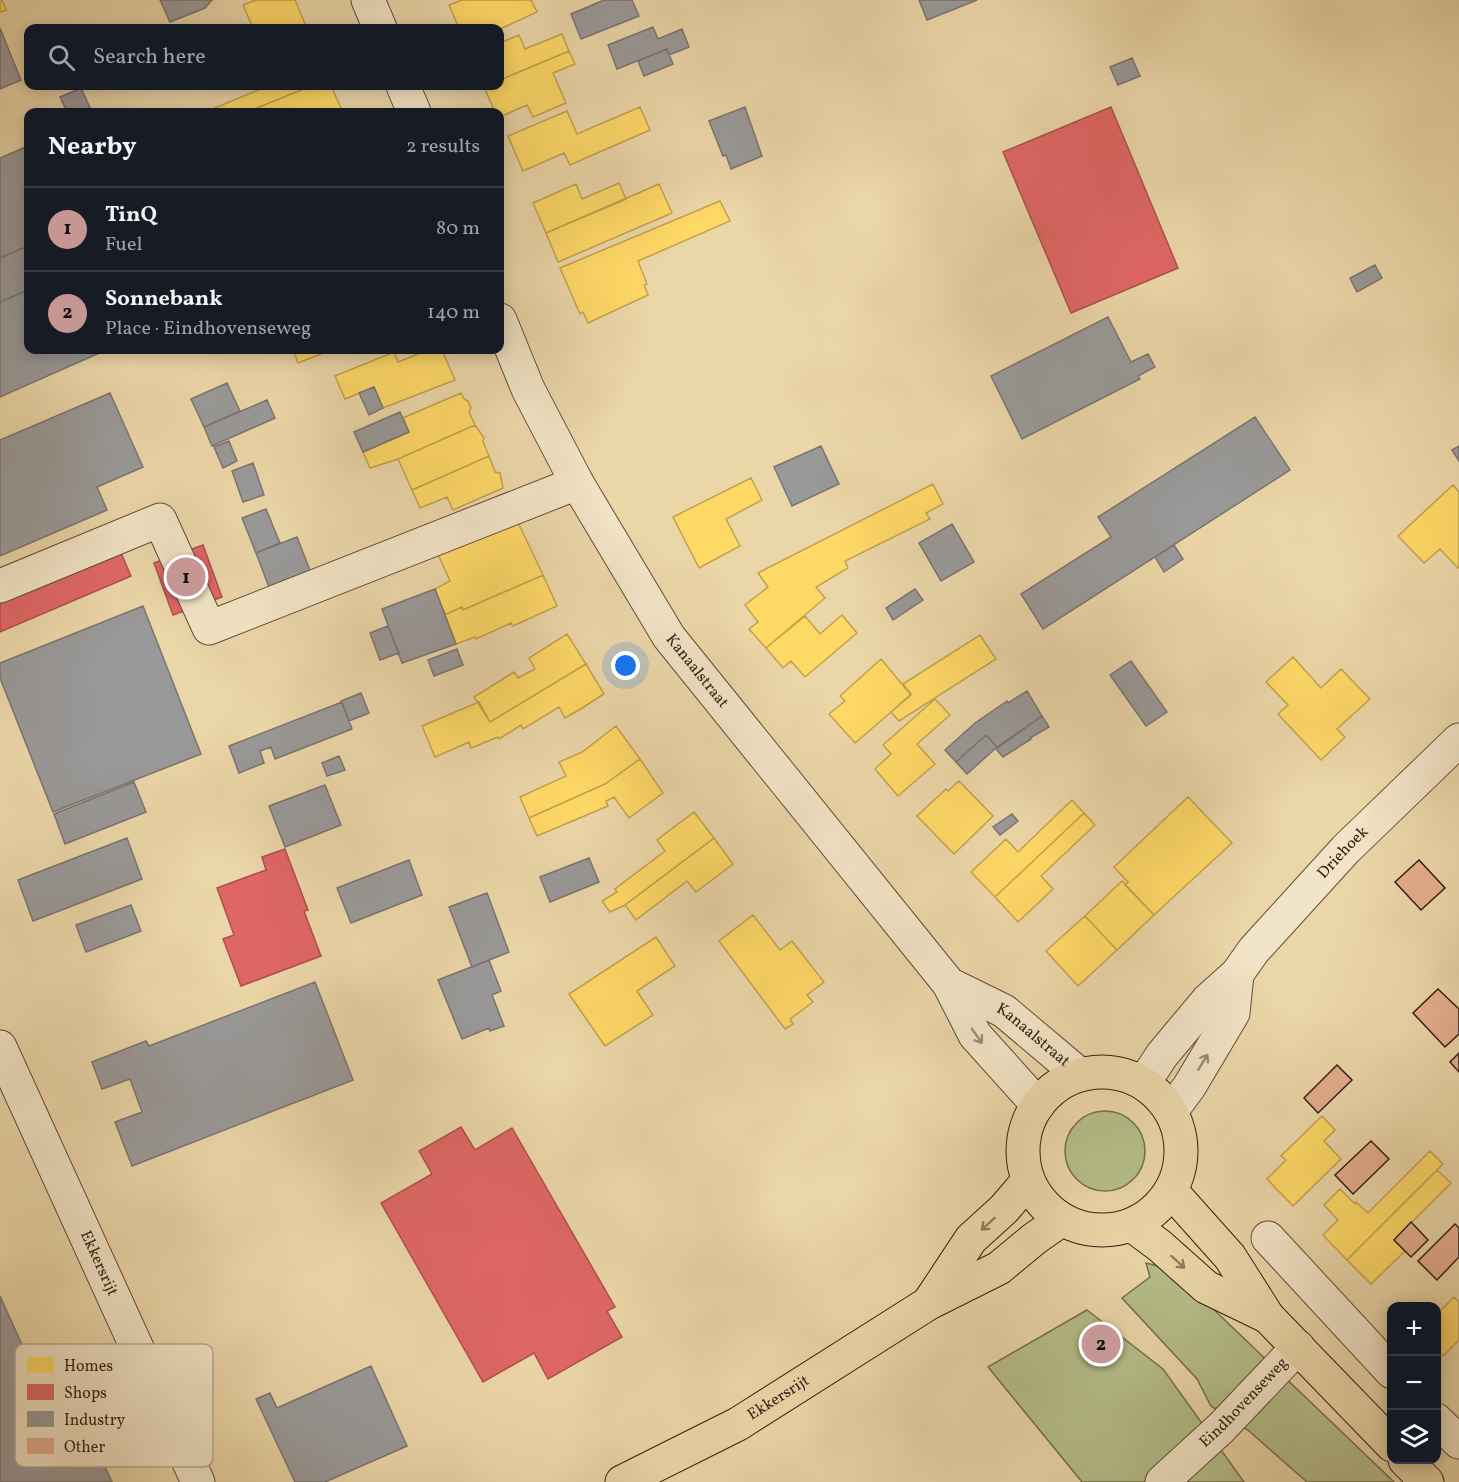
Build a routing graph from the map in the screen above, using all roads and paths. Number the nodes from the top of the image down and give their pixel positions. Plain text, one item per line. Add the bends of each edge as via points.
1 (368, 0) edge
2 (378, 24) edge
3 (405, 90) edge
4 (412, 108) edge
5 (504, 330) edge
6 (577, 483) junction
7 (0, 586) edge
8 (1459, 740) edge
9 (1237, 974) junction
10 (949, 984) junction
11 (0, 1047) edge
12 (1080, 1075) junction
13 (1145, 1081) junction
14 (1038, 1105) junction
15 (1172, 1111) junction
16 (1028, 1181) junction
17 (1172, 1192) junction
18 (1061, 1220) junction
19 (1132, 1226) junction
20 (1268, 1238) dead end
21 (929, 1303) junction
22 (1268, 1317) junction
23 (135, 1344) edge
24 (1298, 1347) junction
25 (1387, 1367) edge
26 (1441, 1424) edge
27 (1387, 1432) edge
28 (1459, 1442) edge
29 (1409, 1464) edge
30 (191, 1467) edge
31 (198, 1482) edge
32 (622, 1482) edge
33 (1162, 1482) edge
34 (1427, 1482) edge

1 - 2 street
3 - 4 street
5 - 6 street, Kanaalstraat via 528,389
6 - 7 street via 209,628 160,520
6 - 10 street, Kanaalstraat via 669,637
8 - 9 street, Driehoek via 1346,849
9 - 13 street, Driehoek via 1208,1000
15 -> 9 street, Driehoek via 1233,1013
10 - 12 street, Kanaalstraat via 1004,1011
10 -> 14 street, Kanaalstraat via 975,1035
11 - 23 street, Ekkersrijt
12 - 13 main road via 1106,1072
12 - 14 main road via 1056,1086
13 - 15 main road
14 - 16 main road via 1026,1129 1023,1155
15 - 17 main road via 1181,1137 1181,1165
16 - 18 main road via 1042,1204
16 -> 21 main road, Ekkersrijt via 971,1239
17 - 19 main road via 1154,1213
17 - 22 main road, Eindhovenseweg via 1230,1257
18 - 19 main road via 1084,1229 1108,1231
18 - 21 main road, Ekkersrijt via 999,1268
19 -> 22 main road, Eindhovenseweg via 1206,1287
20 - 25 street
21 - 32 main road, Ekkersrijt via 738,1424
22 - 24 main road, Eindhovenseweg
24 - 27 main road, Eindhovenseweg
24 - 33 street, Eindhovenseweg via 1221,1428
26 - 28 street
29 - 34 main road
30 - 31 street, Ekkersrijt

